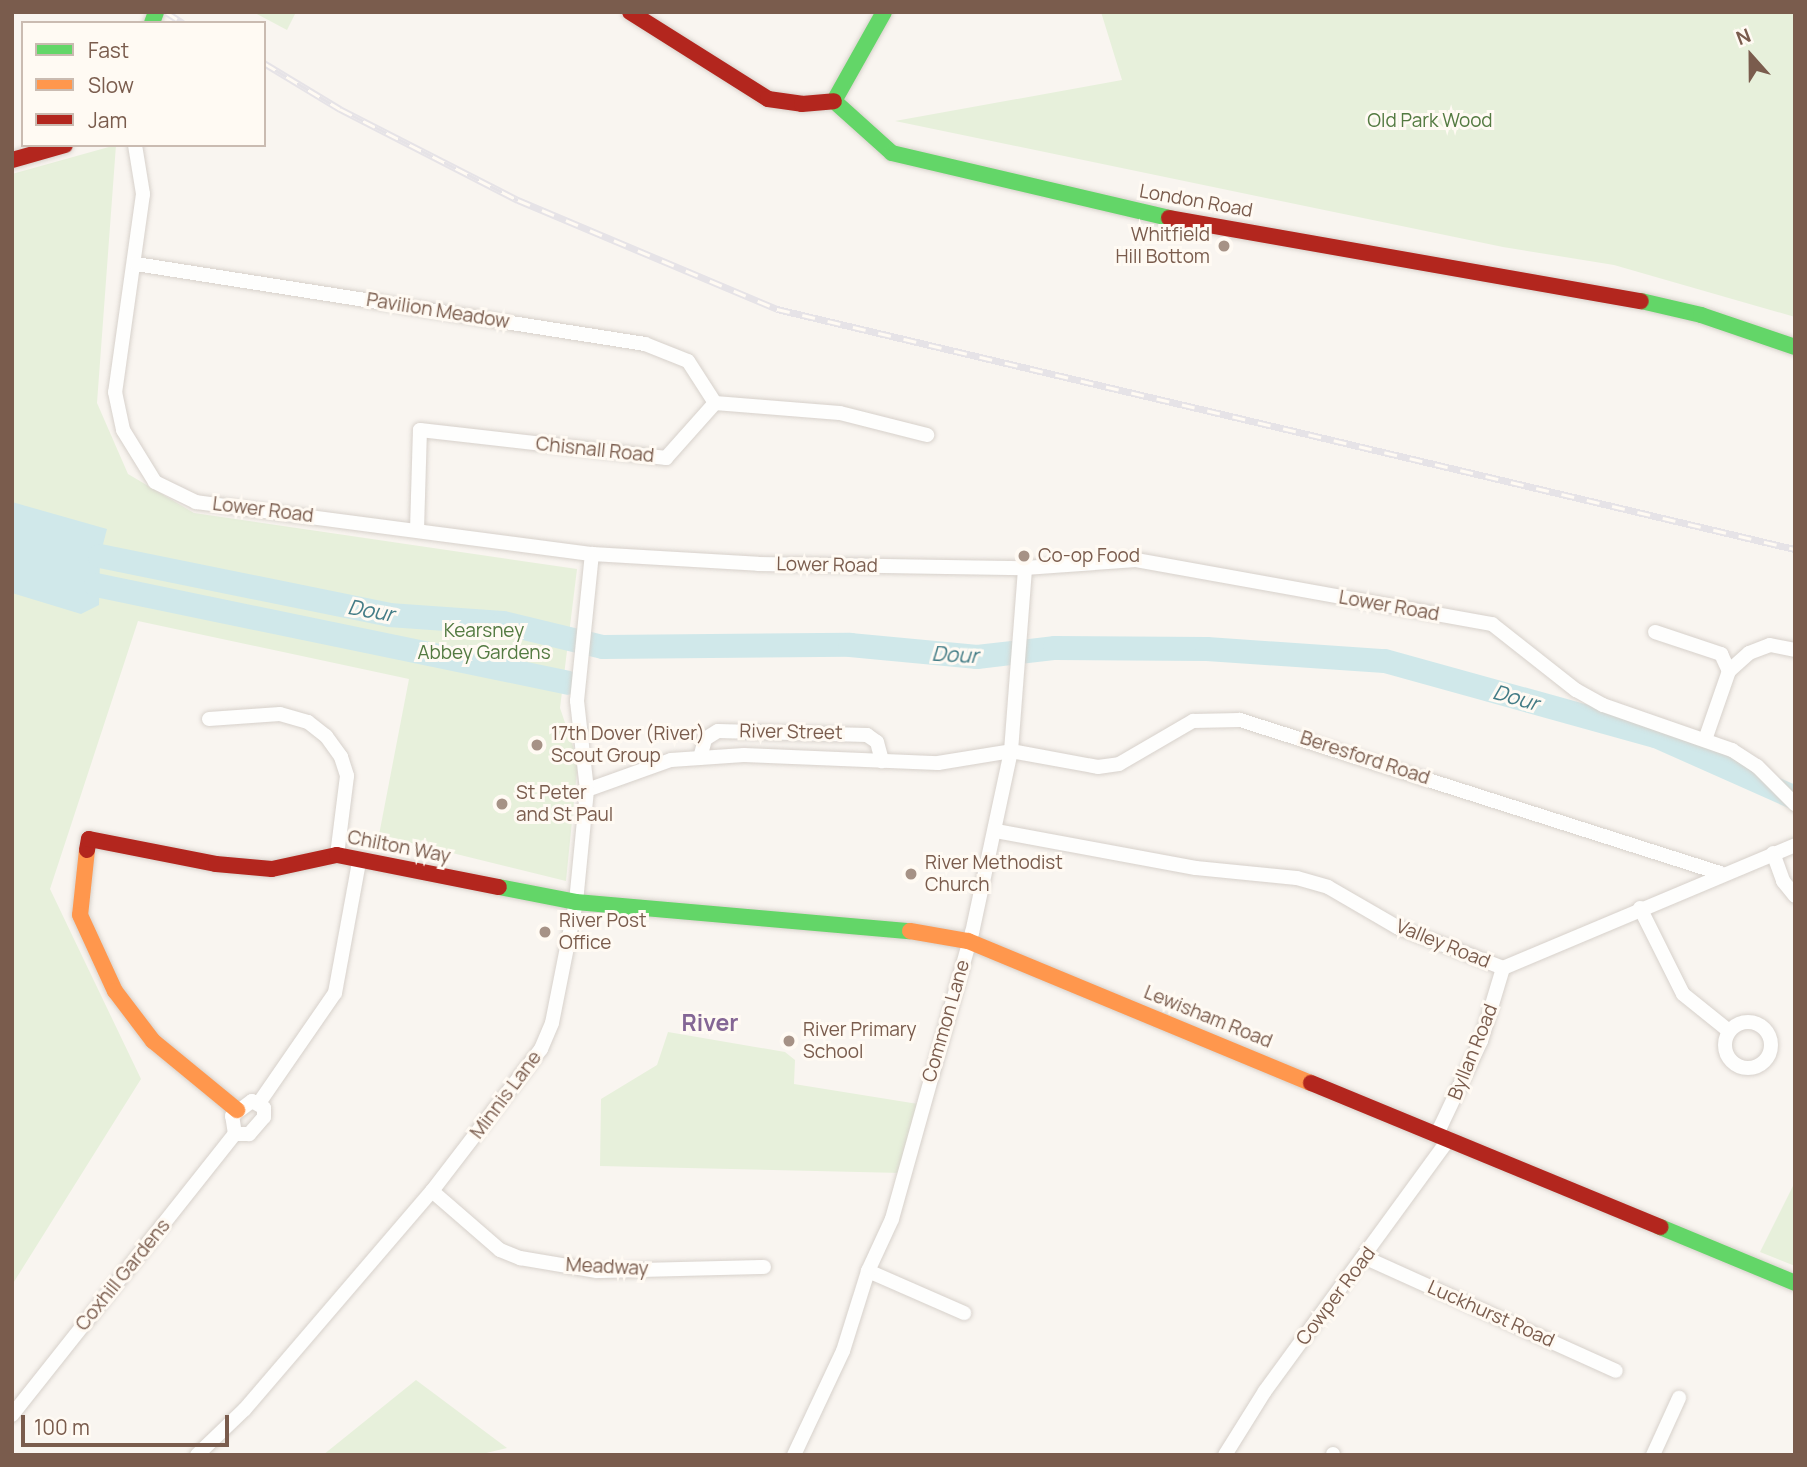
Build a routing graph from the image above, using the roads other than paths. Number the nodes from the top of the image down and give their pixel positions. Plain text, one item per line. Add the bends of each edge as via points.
1 (630, 12) edge
2 (884, 12) edge
3 (834, 101) junction
4 (58, 147) edge
5 (135, 147) edge
6 (12, 160) edge
7 (136, 264) junction
8 (1795, 347) edge
9 (715, 403) junction
10 (927, 435) dead end
11 (417, 530) junction
12 (592, 554) junction
13 (1025, 568) junction
14 (1655, 632) dead end
15 (1795, 650) edge
16 (1729, 671) junction
17 (209, 719) dead end
18 (1706, 737) junction
19 (1011, 751) junction
20 (700, 758) junction
21 (882, 761) junction
22 (587, 790) junction
23 (1795, 804) edge
24 (996, 831) junction
25 (1795, 845) edge
26 (1773, 853) junction
27 (337, 855) junction
28 (359, 862) junction
29 (1720, 873) junction
30 (1795, 896) edge
31 (576, 902) junction
32 (1640, 908) junction
33 (968, 941) junction
34 (1503, 968) junction
35 (1729, 1031) dead end
36 (259, 1103) junction
37 (237, 1110) junction
38 (235, 1134) junction
39 (1443, 1136) junction
40 (432, 1191) junction
41 (1366, 1258) junction
42 (764, 1267) dead end
43 (867, 1271) junction
44 (1795, 1283) edge
45 (964, 1313) dead end
46 (1616, 1371) dead end
47 (1679, 1398) dead end
48 (12, 1415) edge
49 (197, 1455) edge
50 (794, 1455) edge
51 (1225, 1455) edge
52 (1653, 1455) edge

1 - 3 street via 768,99 802,104
2 - 3 street
3 - 8 street, London Road via 892,153 985,177 1150,215 1637,300 1702,315
4 - 6 street
5 - 7 street, Lower Road via 143,194
7 - 9 street, Pavilion Meadow via 645,344 688,361
7 - 11 street, Lower Road via 115,392 123,430 155,482 196,502
9 - 10 street via 841,413
9 - 11 street, Chisnall Road via 666,458 420,430
11 - 12 street, Lower Road
12 - 13 street, Lower Road via 758,564
12 - 22 street, Minnis Lane via 577,701
13 - 18 street, Lower Road via 1136,560 1492,624 1576,690 1603,705
13 - 19 street, Common Lane
14 - 16 street via 1721,654
15 - 16 street via 1770,645 1749,653
16 - 18 street
17 - 27 street via 280,714 308,722 326,736 341,757 347,776
18 - 23 street, Lower Road via 1757,766
19 - 21 street, River Street via 938,763
19 - 24 street, Common Lane
19 - 29 street, Beresford Road via 1098,767 1119,764 1193,721 1240,720
20 - 21 street, River Street via 744,755
20 - 21 street, River Street via 705,739 718,731 746,731 867,734 877,743
20 - 22 street, River Street via 671,761
22 - 31 street, Minnis Lane
24 - 33 street, Common Lane
24 - 34 street, Valley Road via 1196,867 1297,878 1328,887 1397,928
25 - 26 street, Valley Road
26 - 29 street, Valley Road
26 - 30 street via 1783,881
27 - 28 street, Chilton Way
27 - 37 street, Chilton Way via 272,869 216,864 89,839 80,883 80,915 115,990 153,1041
28 - 31 street, Chilton Way
28 - 36 street, Coxhill Gardens via 335,993
29 - 32 street, Valley Road
31 - 33 street, Lewisham Road via 879,925
31 - 40 street, Minnis Lane via 552,1023 541,1049
32 - 34 street, Valley Road
32 - 35 street via 1683,994
33 - 39 street, Lewisham Road
33 - 43 street, Common Lane via 911,1158 892,1219
34 - 39 street, Byllan Road via 1481,1041
36 - 37 street via 245,1103
36 - 38 street, Coxhill Gardens via 264,1117 259,1125 249,1134
37 - 38 street via 230,1125
38 - 48 street, Coxhill Gardens
39 - 41 street, Cowper Road
39 - 44 street, Lewisham Road
40 - 42 street, Meadway via 500,1250 520,1258 597,1271
40 - 49 street, Minnis Lane via 246,1409
41 - 46 street, Luckhurst Road
41 - 51 street, Cowper Road via 1265,1391
43 - 45 street
43 - 50 street, Common Lane via 843,1351
47 - 52 street

